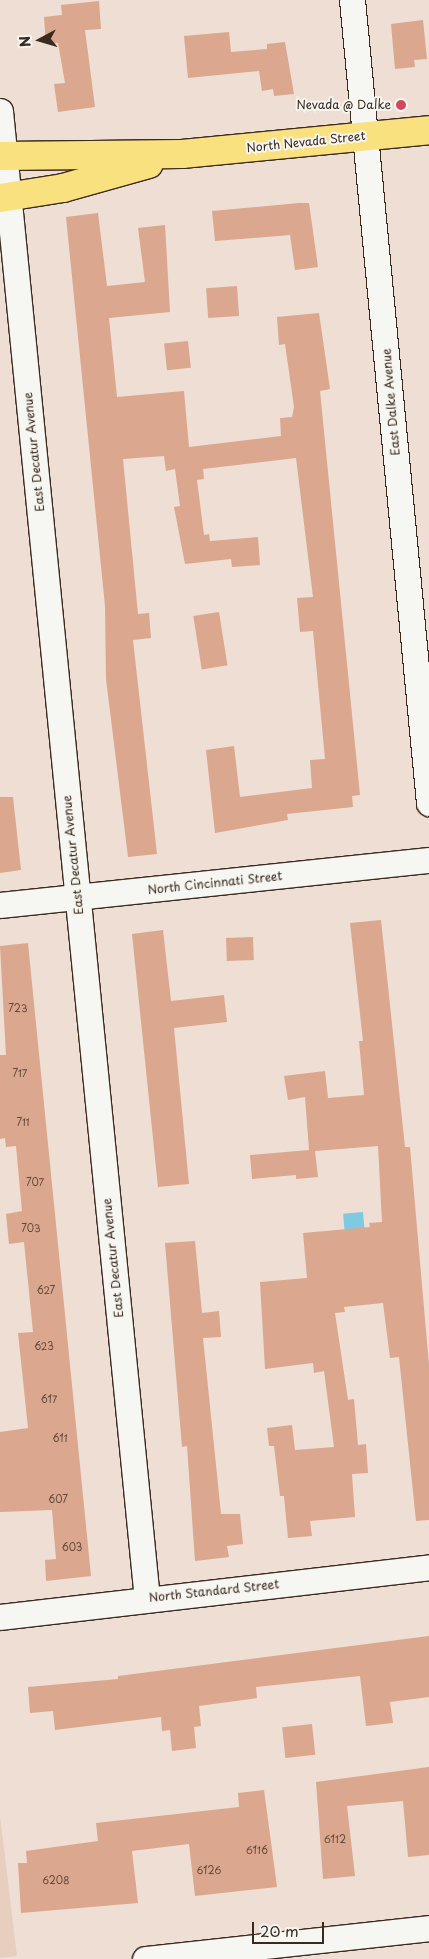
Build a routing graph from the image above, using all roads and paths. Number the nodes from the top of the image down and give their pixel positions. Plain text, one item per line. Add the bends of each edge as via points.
1 (352, 0) edge
2 (0, 111) edge
3 (429, 130) edge
4 (366, 137) junction
5 (182, 154) junction
6 (2, 156) edge
7 (4, 197) edge
8 (429, 803) edge
9 (429, 860) edge
10 (77, 897) junction
11 (0, 905) edge
12 (429, 1567) edge
13 (147, 1599) junction
14 (0, 1617) edge
15 (429, 1928) edge
16 (145, 1959) edge

1 - 4 street, East Dalke Avenue
2 - 6 street, East Decatur Avenue
3 - 4 main road, North Nevada Street
4 - 5 main road, North Nevada Street
4 - 8 street, East Dalke Avenue
5 - 6 main road, North Nevada Street
5 - 7 main road, North Nevada Street via 63,188
6 - 7 street, East Decatur Avenue
7 - 10 street, East Decatur Avenue
9 - 10 street, North Cincinnati Street
10 - 11 street, North Cincinnati Street
10 - 13 street, East Decatur Avenue
12 - 13 street, North Standard Street
13 - 14 street, North Standard Street
15 - 16 street

